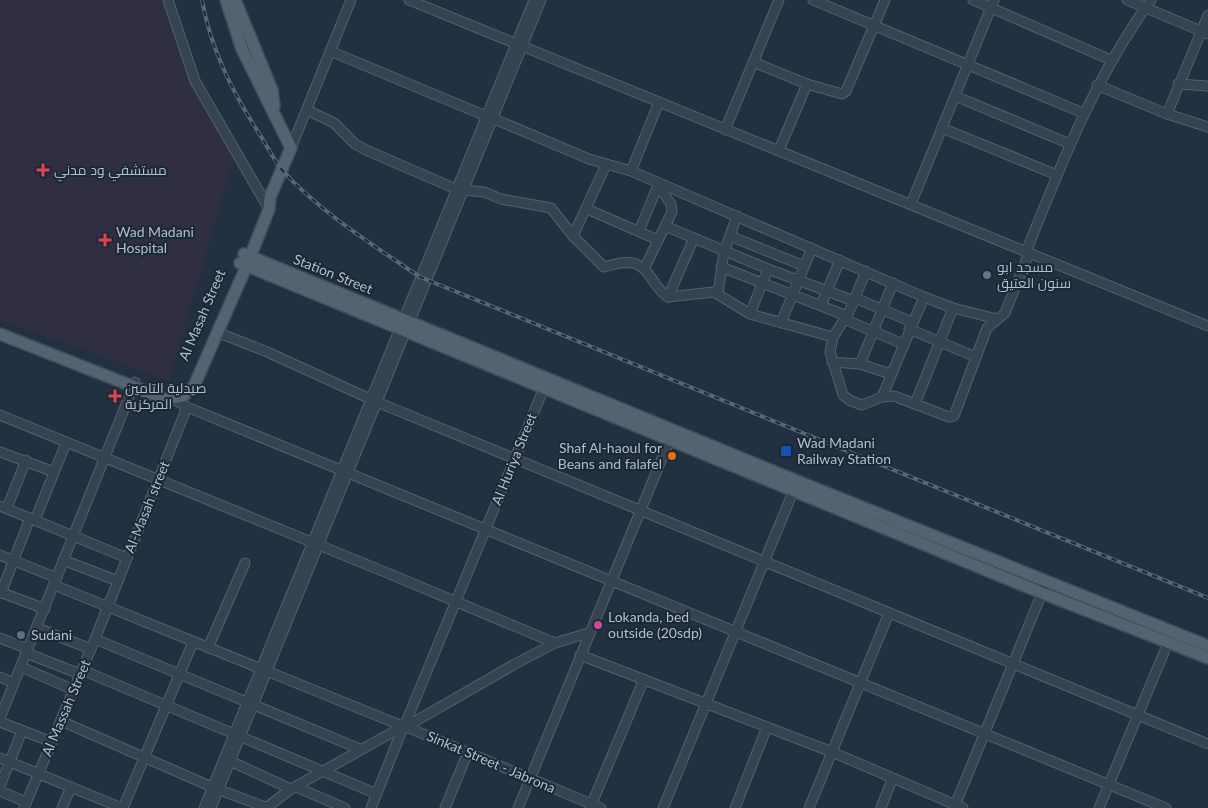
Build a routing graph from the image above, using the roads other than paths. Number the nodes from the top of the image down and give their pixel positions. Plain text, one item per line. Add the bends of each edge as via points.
1 (168, 0) edge
2 (226, 0) edge
3 (235, 0) edge
4 (350, 0) edge
5 (409, 0) edge
6 (534, 0) edge
7 (541, 0) edge
8 (779, 0) edge
9 (813, 0) edge
10 (885, 0) edge
11 (973, 0) edge
12 (1127, 0) edge
13 (1151, 0) edge
14 (992, 4) edge
15 (1145, 8) junction
16 (1208, 15) edge
17 (873, 26) junction
18 (1204, 33) edge
19 (519, 44) junction
20 (330, 51) junction
21 (1111, 60) junction
22 (754, 62) junction
23 (968, 64) junction
24 (807, 84) junction
25 (1178, 84) junction
26 (1097, 85) junction
27 (1208, 86) edge
28 (955, 96) junction
29 (659, 102) junction
30 (306, 110) junction
31 (274, 112) junction
32 (1083, 113) junction
33 (1167, 114) junction
34 (489, 117) junction
35 (1208, 127) edge
36 (942, 128) junction
37 (725, 130) junction
38 (1070, 144) junction
39 (291, 148) junction
40 (778, 150) junction
41 (606, 165) junction
42 (631, 171) junction
43 (1057, 175) junction
44 (659, 184) junction
45 (459, 190) junction
46 (268, 203) junction
47 (911, 204) junction
48 (586, 209) junction
49 (737, 216) junction
50 (665, 226) junction
51 (639, 231) junction
52 (574, 236) junction
53 (730, 236) junction
54 (694, 238) junction
55 (658, 240) junction
56 (812, 248) junction
57 (724, 252) junction
58 (1027, 252) junction
59 (246, 260) junction
60 (840, 260) junction
61 (721, 266) junction
62 (804, 266) junction
63 (644, 269) junction
64 (768, 270) junction
65 (866, 271) junction
66 (799, 280) junction
67 (763, 283) junction
68 (893, 283) junction
69 (827, 290) junction
70 (718, 293) junction
71 (793, 295) junction
72 (668, 297) junction
73 (924, 297) junction
74 (855, 300) junction
75 (821, 305) junction
76 (953, 308) junction
77 (882, 309) junction
78 (750, 314) junction
79 (845, 318) junction
80 (997, 319) junction
81 (781, 323) junction
82 (405, 325) junction
83 (911, 326) junction
84 (1208, 326) edge
85 (0, 327) edge
86 (872, 332) junction
87 (219, 333) junction
88 (0, 334) edge
89 (834, 336) junction
90 (22, 340) junction
91 (939, 341) junction
92 (902, 344) junction
93 (976, 357) junction
94 (832, 362) junction
95 (860, 364) junction
96 (891, 374) junction
97 (545, 383) junction
98 (134, 384) junction
99 (173, 396) junction
100 (882, 397) junction
101 (374, 401) junction
102 (914, 404) junction
103 (187, 407) junction
104 (0, 416) edge
105 (671, 434) junction
106 (66, 443) junction
107 (0, 452) edge
108 (104, 458) junction
109 (513, 458) junction
110 (26, 460) junction
111 (54, 472) junction
112 (345, 472) junction
113 (159, 479) junction
114 (795, 486) junction
115 (4, 507) edge
116 (640, 511) junction
117 (32, 519) junction
118 (485, 530) junction
119 (72, 537) junction
120 (316, 543) junction
121 (0, 555) edge
122 (127, 558) junction
123 (13, 560) junction
124 (64, 560) junction
125 (764, 561) junction
126 (245, 563) dead end
127 (118, 581) junction
128 (610, 581) junction
129 (55, 582) junction
130 (1044, 588) junction
131 (1, 592) edge
132 (456, 601) junction
133 (107, 607) junction
134 (45, 609) junction
135 (889, 613) junction
136 (37, 628) junction
137 (735, 632) junction
138 (588, 633) junction
139 (0, 638) edge
140 (95, 639) junction
141 (193, 642) junction
142 (1168, 643) junction
143 (555, 644) junction
144 (1208, 646) edge
145 (208, 648) junction
146 (91, 649) junction
147 (27, 651) junction
148 (580, 654) junction
149 (1208, 658) edge
150 (1013, 664) junction
151 (20, 668) junction
152 (264, 670) junction
153 (81, 672) junction
154 (179, 674) junction
155 (0, 677) edge
156 (644, 679) junction
157 (14, 683) junction
158 (860, 683) junction
159 (74, 690) junction
160 (250, 703) junction
161 (706, 703) junction
162 (165, 706) junction
163 (1137, 715) junction
164 (0, 720) edge
165 (60, 721) junction
166 (404, 726) junction
167 (767, 727) junction
168 (22, 730) junction
169 (985, 734) junction
170 (237, 736) junction
171 (52, 742) junction
172 (1208, 744) edge
173 (360, 749) junction
174 (468, 752) junction
175 (832, 752) junction
176 (144, 757) junction
177 (0, 758) edge
178 (10, 761) junction
179 (230, 761) junction
180 (323, 770) junction
181 (38, 773) junction
182 (530, 778) junction
183 (892, 779) junction
184 (1109, 784) junction
185 (0, 786) edge
186 (71, 787) junction
187 (294, 788) junction
188 (215, 789) junction
189 (0, 791) edge
190 (377, 794) junction
191 (25, 805) edge
192 (590, 806) edge
193 (119, 807) edge
194 (957, 807) edge
195 (62, 808) edge
196 (204, 808) edge
197 (211, 808) edge
198 (267, 808) edge
199 (345, 808) edge
200 (371, 808) edge
201 (445, 808) edge
202 (518, 808) edge
203 (601, 808) edge
204 (663, 808) edge
205 (735, 808) edge
206 (809, 808) edge
207 (881, 808) edge
208 (1099, 808) edge
209 (1166, 808) edge

1 - 46 street via 195,81
2 - 31 main road via 242,49
3 - 31 main road via 272,90
4 - 20 street
5 - 19 street
6 - 19 street
7 - 19 street
8 - 22 street
9 - 17 street
10 - 17 street
11 - 14 street
12 - 15 street
13 - 15 street
14 - 21 street
14 - 23 street
15 - 18 street
15 - 21 street
16 - 18 street
17 - 23 street
17 - 24 street via 842,94
18 - 25 street
19 - 29 street
19 - 34 street
20 - 30 street
20 - 34 street
21 - 26 street
22 - 24 street
22 - 37 street
23 - 28 street
23 - 32 street
24 - 40 street
25 - 27 street
25 - 33 street
26 - 32 street
26 - 33 street
28 - 36 street
28 - 38 street
29 - 37 street
29 - 42 street
30 - 39 street
30 - 45 street via 334,123 355,144 366,150
31 - 39 main road
32 - 38 street
33 - 35 street
34 - 41 street
34 - 45 street
36 - 43 street
36 - 47 street
37 - 40 street
38 - 43 street
39 - 46 main road
40 - 47 street
41 - 42 street
41 - 48 street
42 - 44 street
43 - 58 street
44 - 49 street
44 - 50 street via 672,209
44 - 51 street
45 - 52 street via 546,206
45 - 82 street
46 - 59 main road
47 - 58 street
48 - 51 street
48 - 52 street
49 - 53 street
49 - 56 street
50 - 54 street
50 - 55 street
51 - 55 street
52 - 63 street via 604,266 628,262
53 - 57 street
53 - 62 street
54 - 57 street
54 - 72 street
55 - 63 street
56 - 60 street
56 - 62 street
57 - 61 street
57 - 64 street
58 - 80 street via 1005,313
58 - 84 street
59 - 82 main road, Station Street
59 - 87 main road, Al Masah Street
59 - 99 main road, Al Masah Street via 192,377
60 - 65 street
60 - 69 street
61 - 67 street
61 - 70 street
62 - 66 street
63 - 72 street via 662,294
64 - 66 street
64 - 67 street
65 - 68 street
65 - 74 street
66 - 69 street
66 - 71 street
67 - 71 street
67 - 78 street
68 - 73 street
68 - 77 street
69 - 74 street
69 - 75 street
70 - 72 street
70 - 78 street
71 - 75 street
71 - 81 street
73 - 76 street
73 - 83 street
74 - 77 street
74 - 79 street
75 - 79 street
76 - 80 street
76 - 91 street
77 - 83 street
77 - 86 street
78 - 81 street
79 - 86 street
79 - 89 street
80 - 93 street via 987,328
81 - 89 street
82 - 97 main road, Station Street
82 - 101 street
83 - 91 street
83 - 92 street
85 - 90 main road
86 - 92 street
86 - 95 street
87 - 99 main road, Al Masah Street via 194,386 183,396
87 - 101 street
88 - 90 main road
89 - 94 street via 830,347
90 - 98 main road
91 - 93 street
91 - 102 street
92 - 96 street
93 - 102 street via 954,416
94 - 95 street
94 - 100 street via 840,390 848,400 862,405
95 - 96 street
96 - 100 street
97 - 105 main road, Station Street
97 - 109 street, Al Huriya Street
98 - 99 main road
98 - 108 street
99 - 103 street
100 - 102 street via 894,396
101 - 109 street
101 - 112 street
103 - 112 street
103 - 113 street, Al-Masah street
104 - 106 street
105 - 114 main road, Station Street
105 - 116 street
106 - 108 street
106 - 111 street
107 - 110 street
108 - 113 street
108 - 119 street
109 - 116 street
109 - 118 street, Al Huriya Street
110 - 111 street
110 - 115 street
111 - 117 street
112 - 118 street
112 - 120 street
113 - 120 street
113 - 122 street, Al-Masah street
114 - 125 street
114 - 130 main road, Station Street
115 - 117 street
116 - 125 street
116 - 128 street
117 - 119 street
117 - 123 street
118 - 128 street
118 - 132 street, Al Huriya Street
119 - 122 street
119 - 124 street
120 - 132 street
120 - 152 street
121 - 123 street, Sinkat Street - Jabrona
122 - 127 street, Al-Masah street
123 - 129 street, Sinkat Street - Jabrona
123 - 131 street
124 - 127 street
124 - 129 street
125 - 135 street
125 - 137 street
126 - 145 street
127 - 133 street, Al-Masah street
128 - 137 street
128 - 138 street
129 - 133 street, Sinkat Street - Jabrona
129 - 134 street
130 - 142 main road
130 - 144 main road
130 - 150 street
131 - 134 street
132 - 143 street
132 - 166 street, Al Huriya Street
133 - 140 street, Al Massah Street
133 - 141 street, Sinkat Street - Jabrona
134 - 136 street
135 - 150 street
135 - 158 street
136 - 146 street
136 - 147 street
137 - 158 street
137 - 161 street
138 - 143 street
138 - 148 street
139 - 147 street
140 - 146 street, Al Massah Street
140 - 154 street
141 - 145 street, Sinkat Street - Jabrona
141 - 154 street
142 - 149 main road
142 - 163 street
143 - 166 street
145 - 152 street, Sinkat Street - Jabrona
146 - 153 street, Al Massah Street
147 - 151 street
147 - 153 street
148 - 156 street
148 - 182 street
150 - 163 street
150 - 169 street
151 - 157 street
151 - 159 street
152 - 160 street
152 - 166 street, Sinkat Street - Jabrona
153 - 159 street, Al Massah Street
153 - 162 street
154 - 160 street
154 - 162 street
155 - 157 street
156 - 161 street
156 - 192 street
157 - 164 street
158 - 169 street
158 - 175 street
159 - 165 street, Al Massah Street
160 - 170 street
160 - 173 street
161 - 167 street
161 - 204 street
162 - 170 street
162 - 176 street
163 - 172 street
163 - 184 street
164 - 168 street
165 - 171 street, Al Massah Street
165 - 176 street
166 - 173 street
166 - 174 street, Sinkat Street - Jabrona
166 - 190 street, Al Huriya Street
167 - 175 street
167 - 205 street
168 - 171 street
168 - 178 street
169 - 184 street
169 - 194 street
170 - 179 street
170 - 180 street
170 - 188 street
171 - 181 street, Al Massah Street
173 - 180 street
174 - 182 street, Sinkat Street - Jabrona
174 - 201 street
175 - 183 street
175 - 206 street
176 - 188 street
176 - 193 street
177 - 178 street
178 - 181 street
178 - 185 street
179 - 187 street
179 - 188 street
180 - 187 street
180 - 190 street
181 - 186 street
181 - 191 street, Al Massah Street
182 - 192 street, Sinkat Street - Jabrona
182 - 202 street
183 - 194 street
183 - 207 street
184 - 208 street
184 - 209 street
186 - 193 street
186 - 195 street
187 - 198 street
187 - 199 street
188 - 196 street
188 - 197 street
188 - 198 street
189 - 191 street
190 - 200 street, Al Huriya Street
192 - 203 street, Sinkat Street - Jabrona

